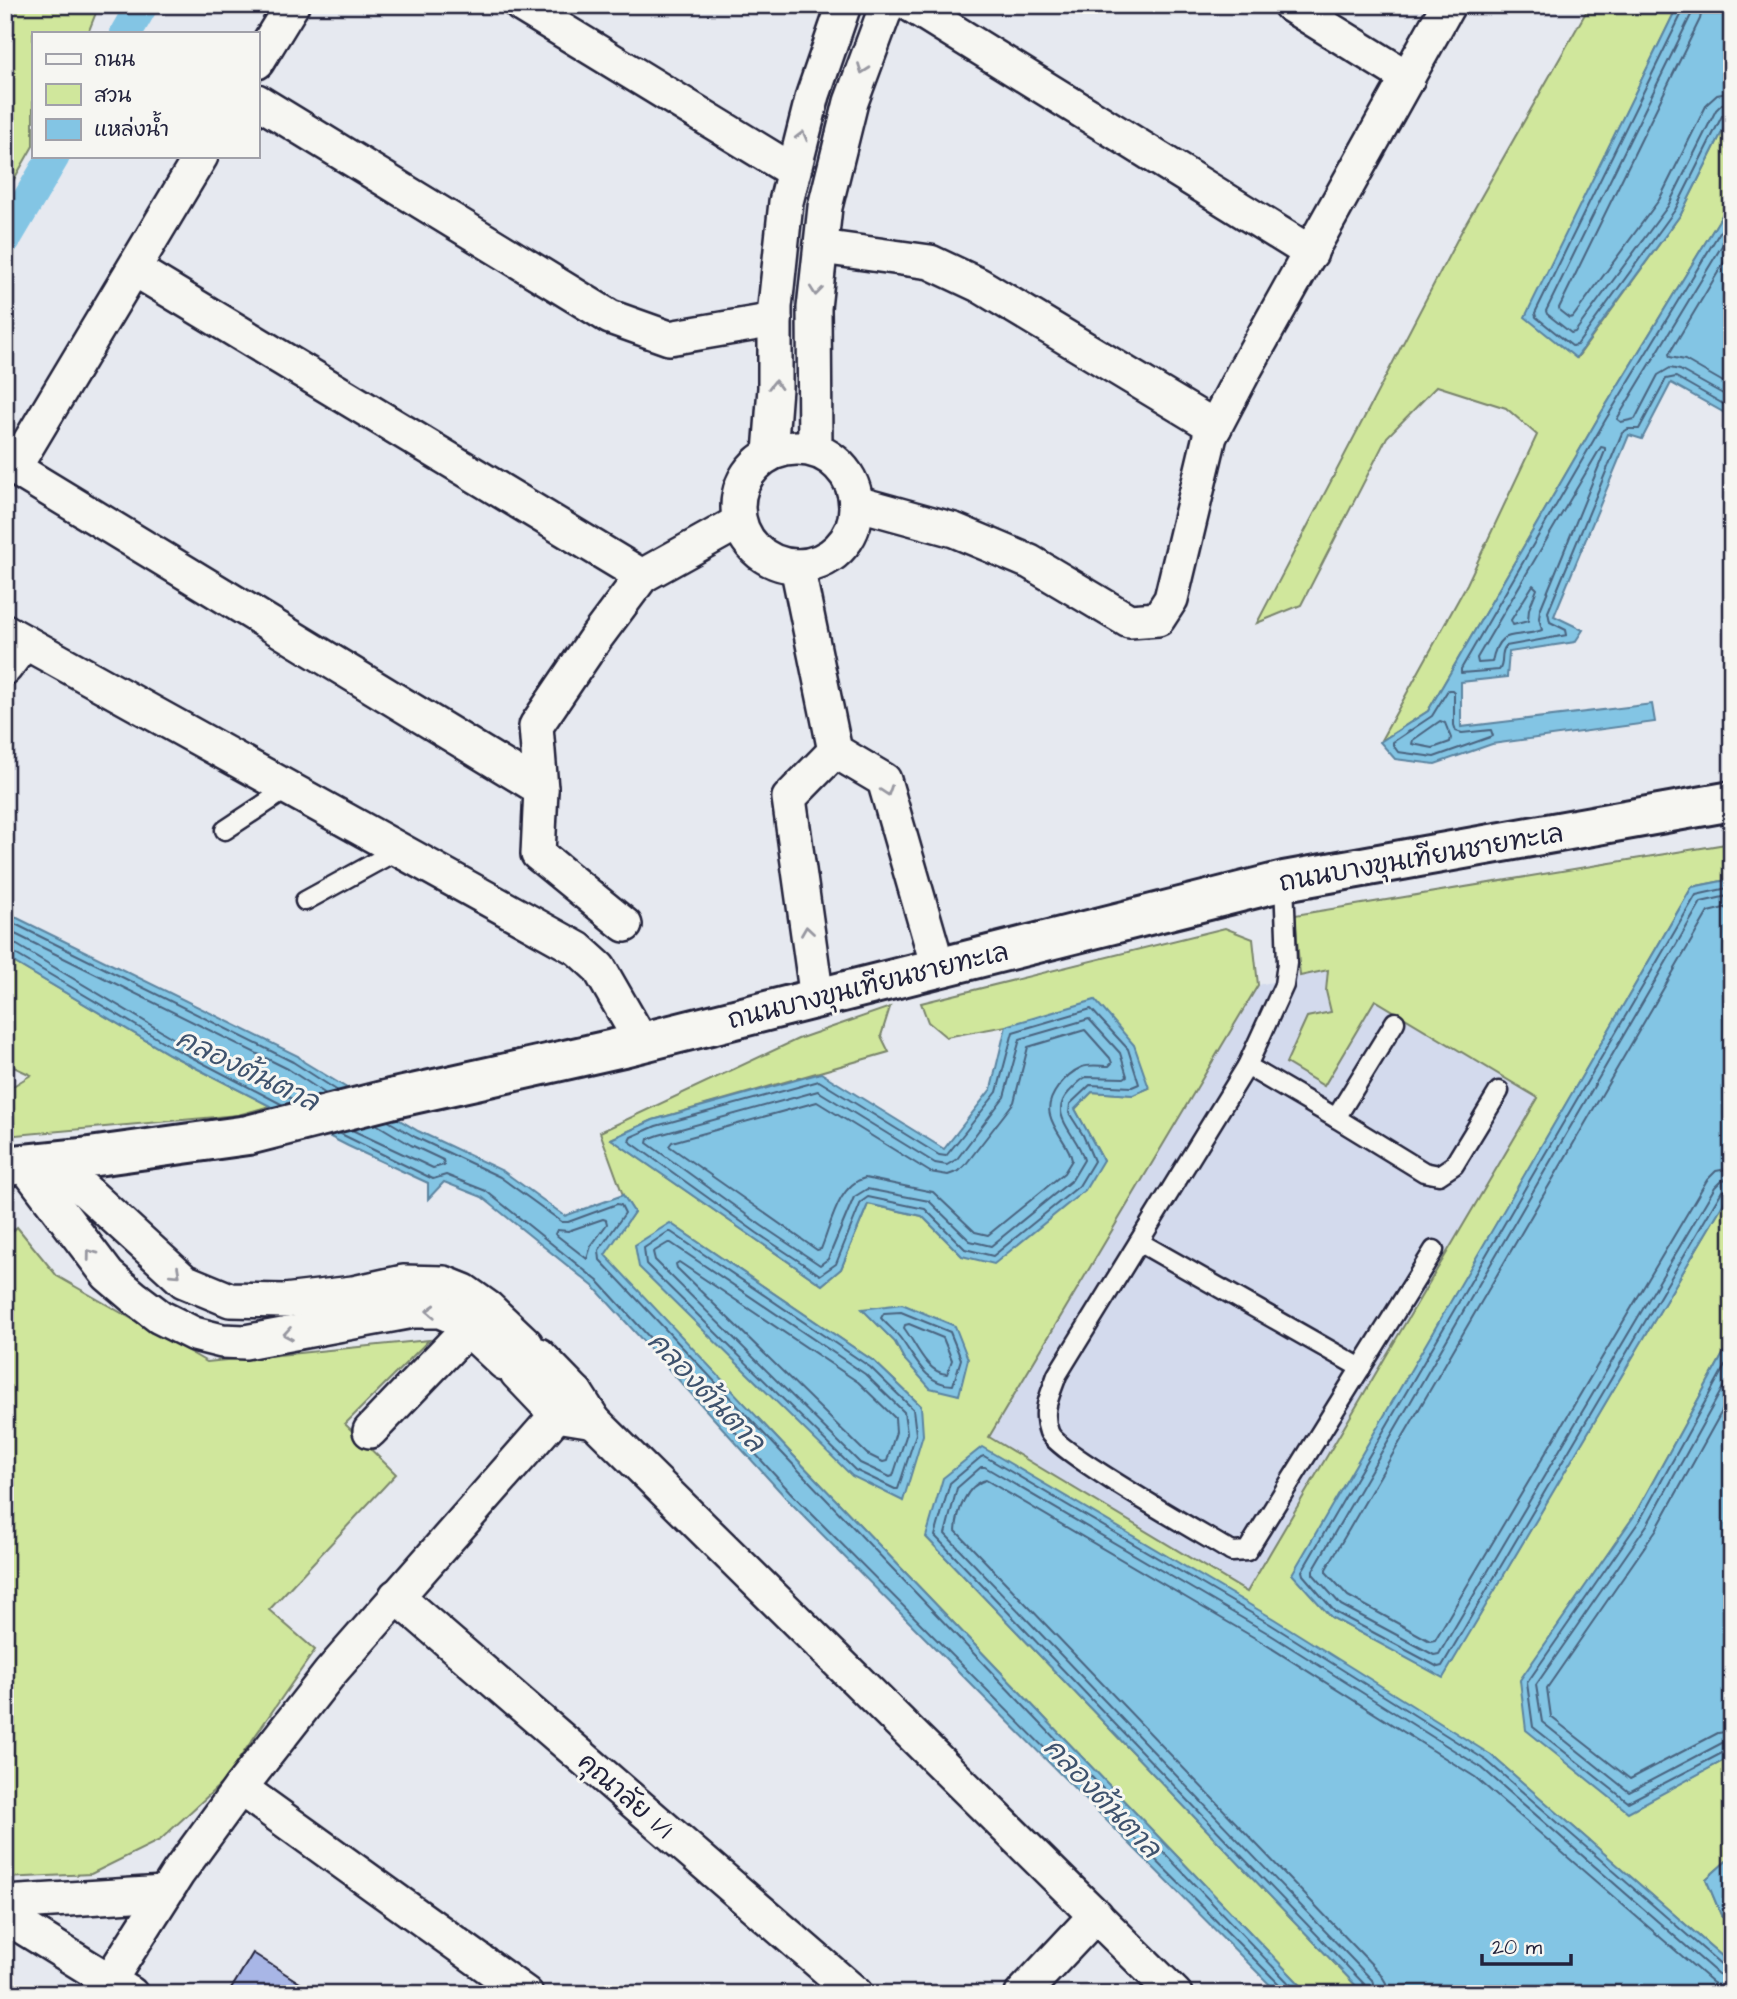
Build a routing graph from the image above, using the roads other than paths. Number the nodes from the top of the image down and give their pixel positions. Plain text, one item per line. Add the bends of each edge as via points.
1 (292, 5) edge
2 (521, 5) edge
3 (844, 5) edge
4 (887, 5) edge
5 (911, 5) edge
6 (1290, 5) edge
7 (1448, 5) edge
8 (259, 59) edge
9 (1408, 78) junction
10 (259, 102) edge
11 (200, 158) edge
12 (793, 171) junction
13 (821, 247) junction
14 (1311, 253) junction
15 (134, 269) junction
16 (775, 320) junction
17 (1215, 427) junction
18 (815, 450) junction
19 (770, 453) junction
20 (856, 503) junction
21 (739, 522) junction
22 (797, 566) junction
23 (642, 576) junction
24 (15, 636) edge
25 (5, 668) edge
26 (835, 751) junction
27 (287, 789) junction
28 (541, 789) junction
29 (1732, 802) edge
30 (225, 830) dead end
31 (398, 850) junction
32 (1284, 881) junction
33 (305, 901) dead end
34 (625, 925) dead end
35 (938, 967) junction
36 (817, 999) junction
37 (1395, 1022) dead end
38 (641, 1041) junction
39 (1247, 1066) junction
40 (1499, 1091) dead end
41 (1336, 1118) junction
42 (27, 1164) edge
43 (1139, 1242) junction
44 (1434, 1250) dead end
45 (444, 1283) junction
46 (477, 1318) junction
47 (1362, 1368) junction
48 (567, 1404) junction
49 (370, 1431) dead end
50 (622, 1448) junction
51 (396, 1596) junction
52 (240, 1788) junction
53 (164, 1893) junction
54 (5, 1903) edge
55 (1096, 1915) junction
56 (5, 1916) edge
57 (114, 1989) edge
58 (526, 1994) edge
59 (856, 1994) edge
60 (1022, 1994) edge
61 (1175, 1994) edge

1 - 8 street
2 - 12 street
12 -> 3 street
4 -> 13 street via 851,102 825,206
5 - 14 street
6 - 9 street
7 - 9 street
9 - 14 street
10 - 16 street via 610,317 668,338
11 - 15 street
12 - 16 street
13 - 17 street via 930,262 979,285
13 -> 18 street via 814,308
14 - 17 street
15 - 23 street
15 - 28 street via 14,468
19 -> 16 street
17 - 20 street via 1171,599 1158,620 1129,621 1030,562 954,530
18 - 19 street via 790,447
18 - 20 street via 842,467
19 - 21 street via 742,482
20 - 22 street via 846,540 833,554
21 - 22 street via 761,554
21 - 23 street
22 - 26 street
23 - 28 street via 536,726
24 - 25 street
24 - 27 street
26 -> 35 street via 884,780
36 -> 26 street via 789,798
27 - 30 lane
27 - 31 street
28 - 34 street via 538,854
29 - 32 main road, ถนนบางขุนเทียนชายทะเล
31 - 33 lane
31 - 38 street via 578,949 599,968
32 - 35 main road, ถนนบางขุนเทียนชายทะเล
32 - 39 lane via 1284,985
35 - 36 main road, ถนนบางขุนเทียนชายทะเล
36 - 38 main road, ถนนบางขุนเทียนชายทะเล
37 - 41 lane
38 - 42 main road, ถนนบางขุนเทียนชายทะเล via 248,1135
39 - 41 lane
39 - 43 lane
40 - 41 lane via 1454,1165 1439,1175 1424,1172
42 -> 45 street via 184,1281 230,1300 284,1301 403,1282
46 -> 42 street via 413,1311 245,1342 194,1334 160,1317 108,1275
43 - 47 lane
43 - 47 lane via 1057,1376 1044,1410 1050,1435 1074,1457 1232,1552 1247,1550 1256,1538
44 - 47 lane
45 - 46 street via 464,1291
45 - 50 lane via 464,1278 499,1300 592,1394
46 - 48 street
46 - 49 street
48 - 50 street via 594,1421
48 - 51 street
50 - 55 street
51 - 52 street
51 - 59 street, คุณาลัย 1/1
52 - 53 street
52 - 58 street
53 - 54 street
53 - 57 street
55 - 60 street
55 - 61 street
56 - 57 street

